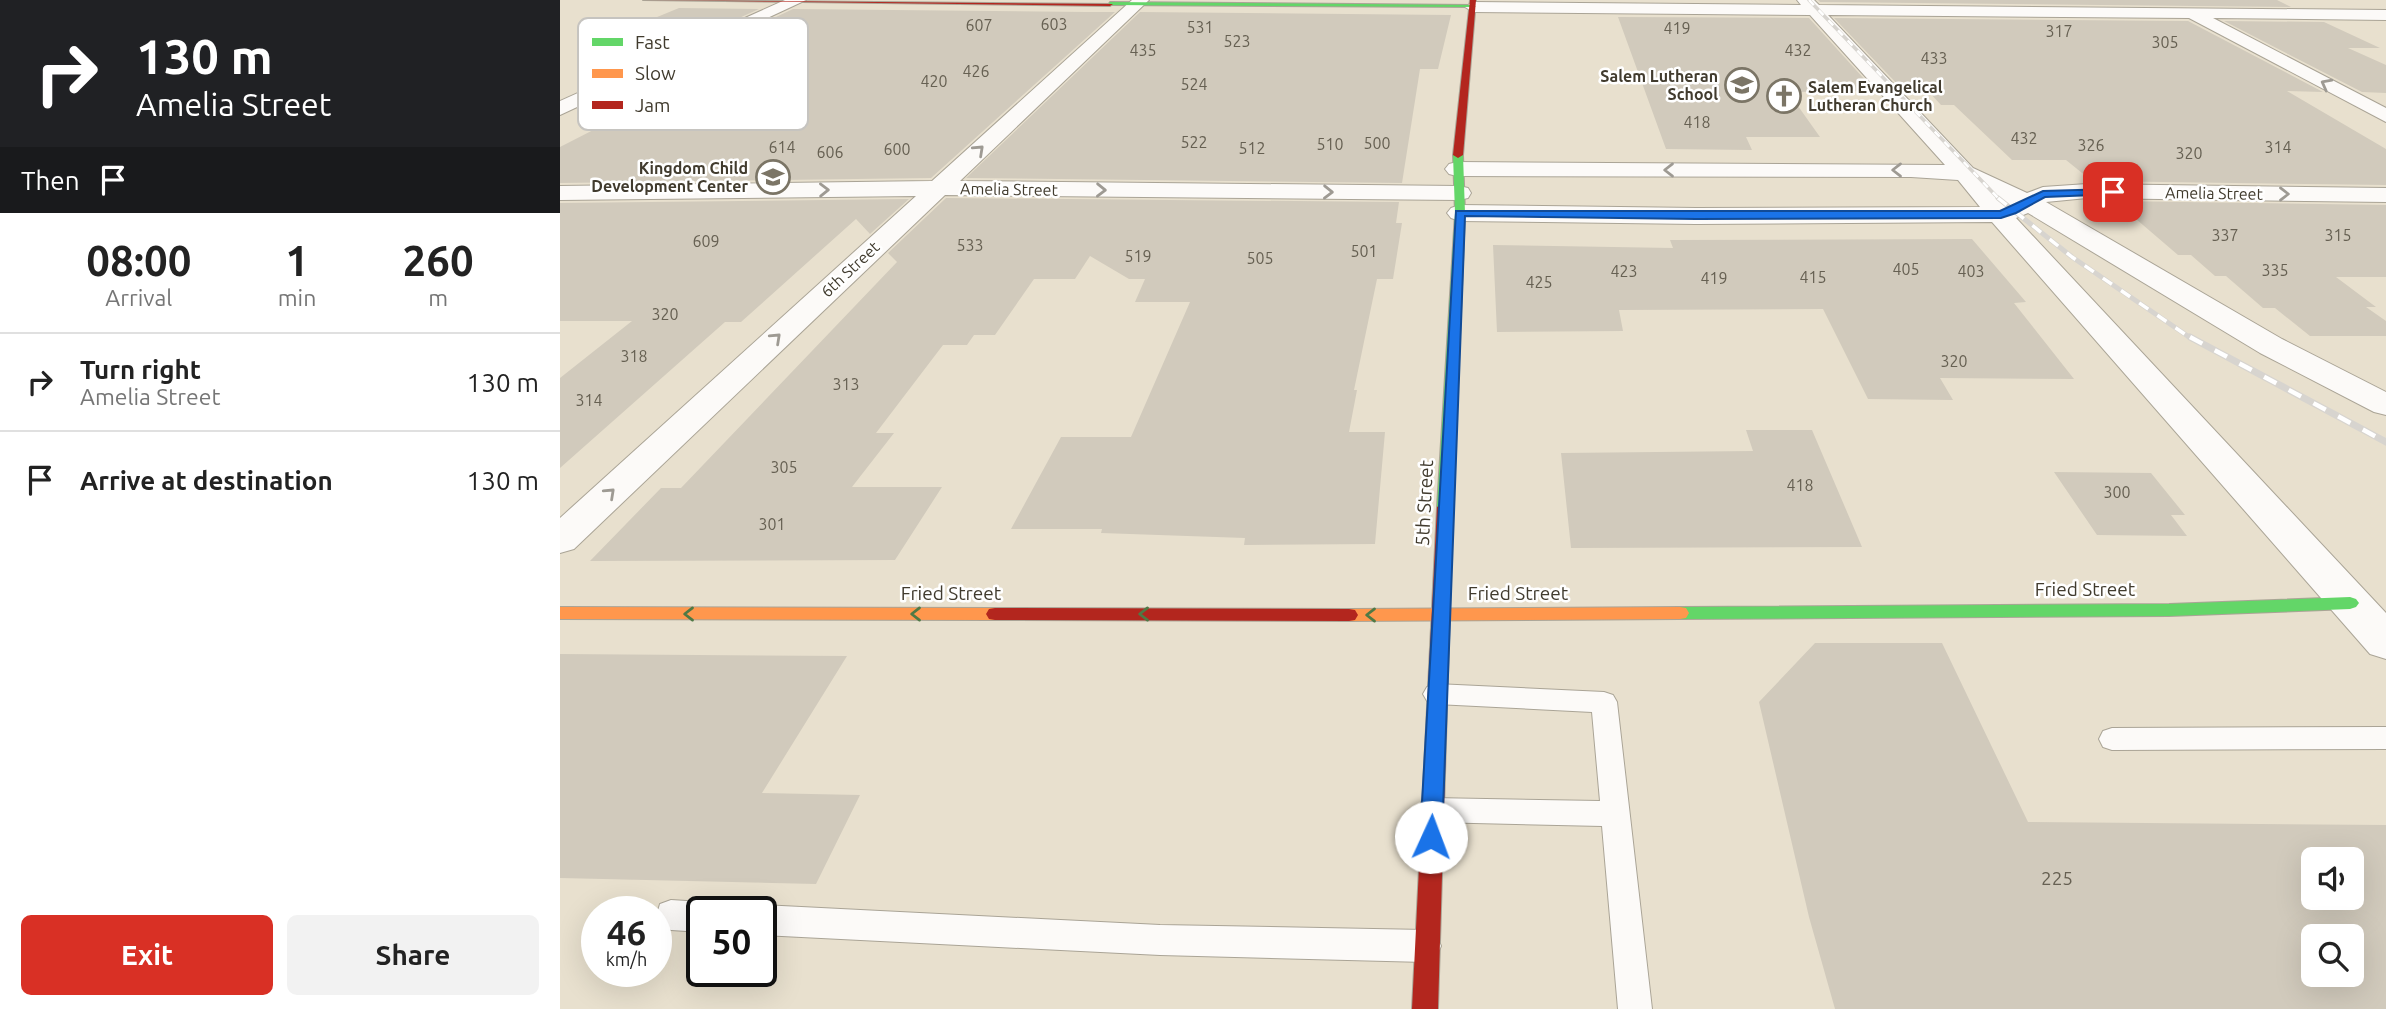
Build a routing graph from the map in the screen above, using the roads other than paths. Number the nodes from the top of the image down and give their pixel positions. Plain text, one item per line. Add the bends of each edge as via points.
1 (646, 0) edge
2 (2165, 0) edge
3 (796, 1) edge
4 (1139, 3) edge
5 (1473, 4) edge
6 (1810, 5) edge
7 (2190, 13) junction
8 (2386, 15) edge
9 (759, 18) edge
10 (578, 101) edge
11 (560, 109) edge
12 (2386, 116) edge
13 (1965, 173) junction
14 (937, 188) junction
15 (1458, 192) junction
16 (560, 193) edge
17 (2386, 195) edge
18 (2015, 209) junction
19 (2386, 405) edge
20 (560, 540) edge
21 (2350, 603) junction
22 (560, 613) edge
23 (1440, 615) junction
24 (2386, 642) edge
25 (1436, 694) junction
26 (2386, 738) edge
27 (2112, 739) dead end
28 (1432, 810) junction
29 (1617, 814) junction
30 (777, 921) edge
31 (1427, 947) junction
32 (1425, 1009) edge
33 (1635, 1009) edge

1 - 3 main road
2 - 7 street
3 - 4 main road
3 - 9 street
4 - 5 main road
14 -> 4 street, 6th Street
5 - 6 street
5 - 15 main road, 5th Street
6 - 7 street
6 - 13 street
7 - 8 street
12 -> 7 street
10 - 11 street
13 -> 15 street via 1911,170
13 - 18 street
14 -> 15 street, Amelia Street
16 -> 14 street, Amelia Street
20 -> 14 street, 6th Street
15 - 18 street, Amelia Street via 1696,216
15 - 23 main road, 5th Street
18 -> 17 street, Amelia Street via 2043,194 2087,191
18 - 19 street
18 - 21 street
21 - 23 main road, Fried Street via 2169,610
21 - 24 street
23 -> 22 main road, Fried Street
23 - 25 main road, 5th Street
25 - 28 main road, 5th Street
25 - 29 lane via 1604,702
26 - 27 lane
28 - 29 lane
28 - 31 main road, 5th Street
29 - 33 lane
30 - 31 lane via 1160,940
31 - 32 main road, 5th Street

